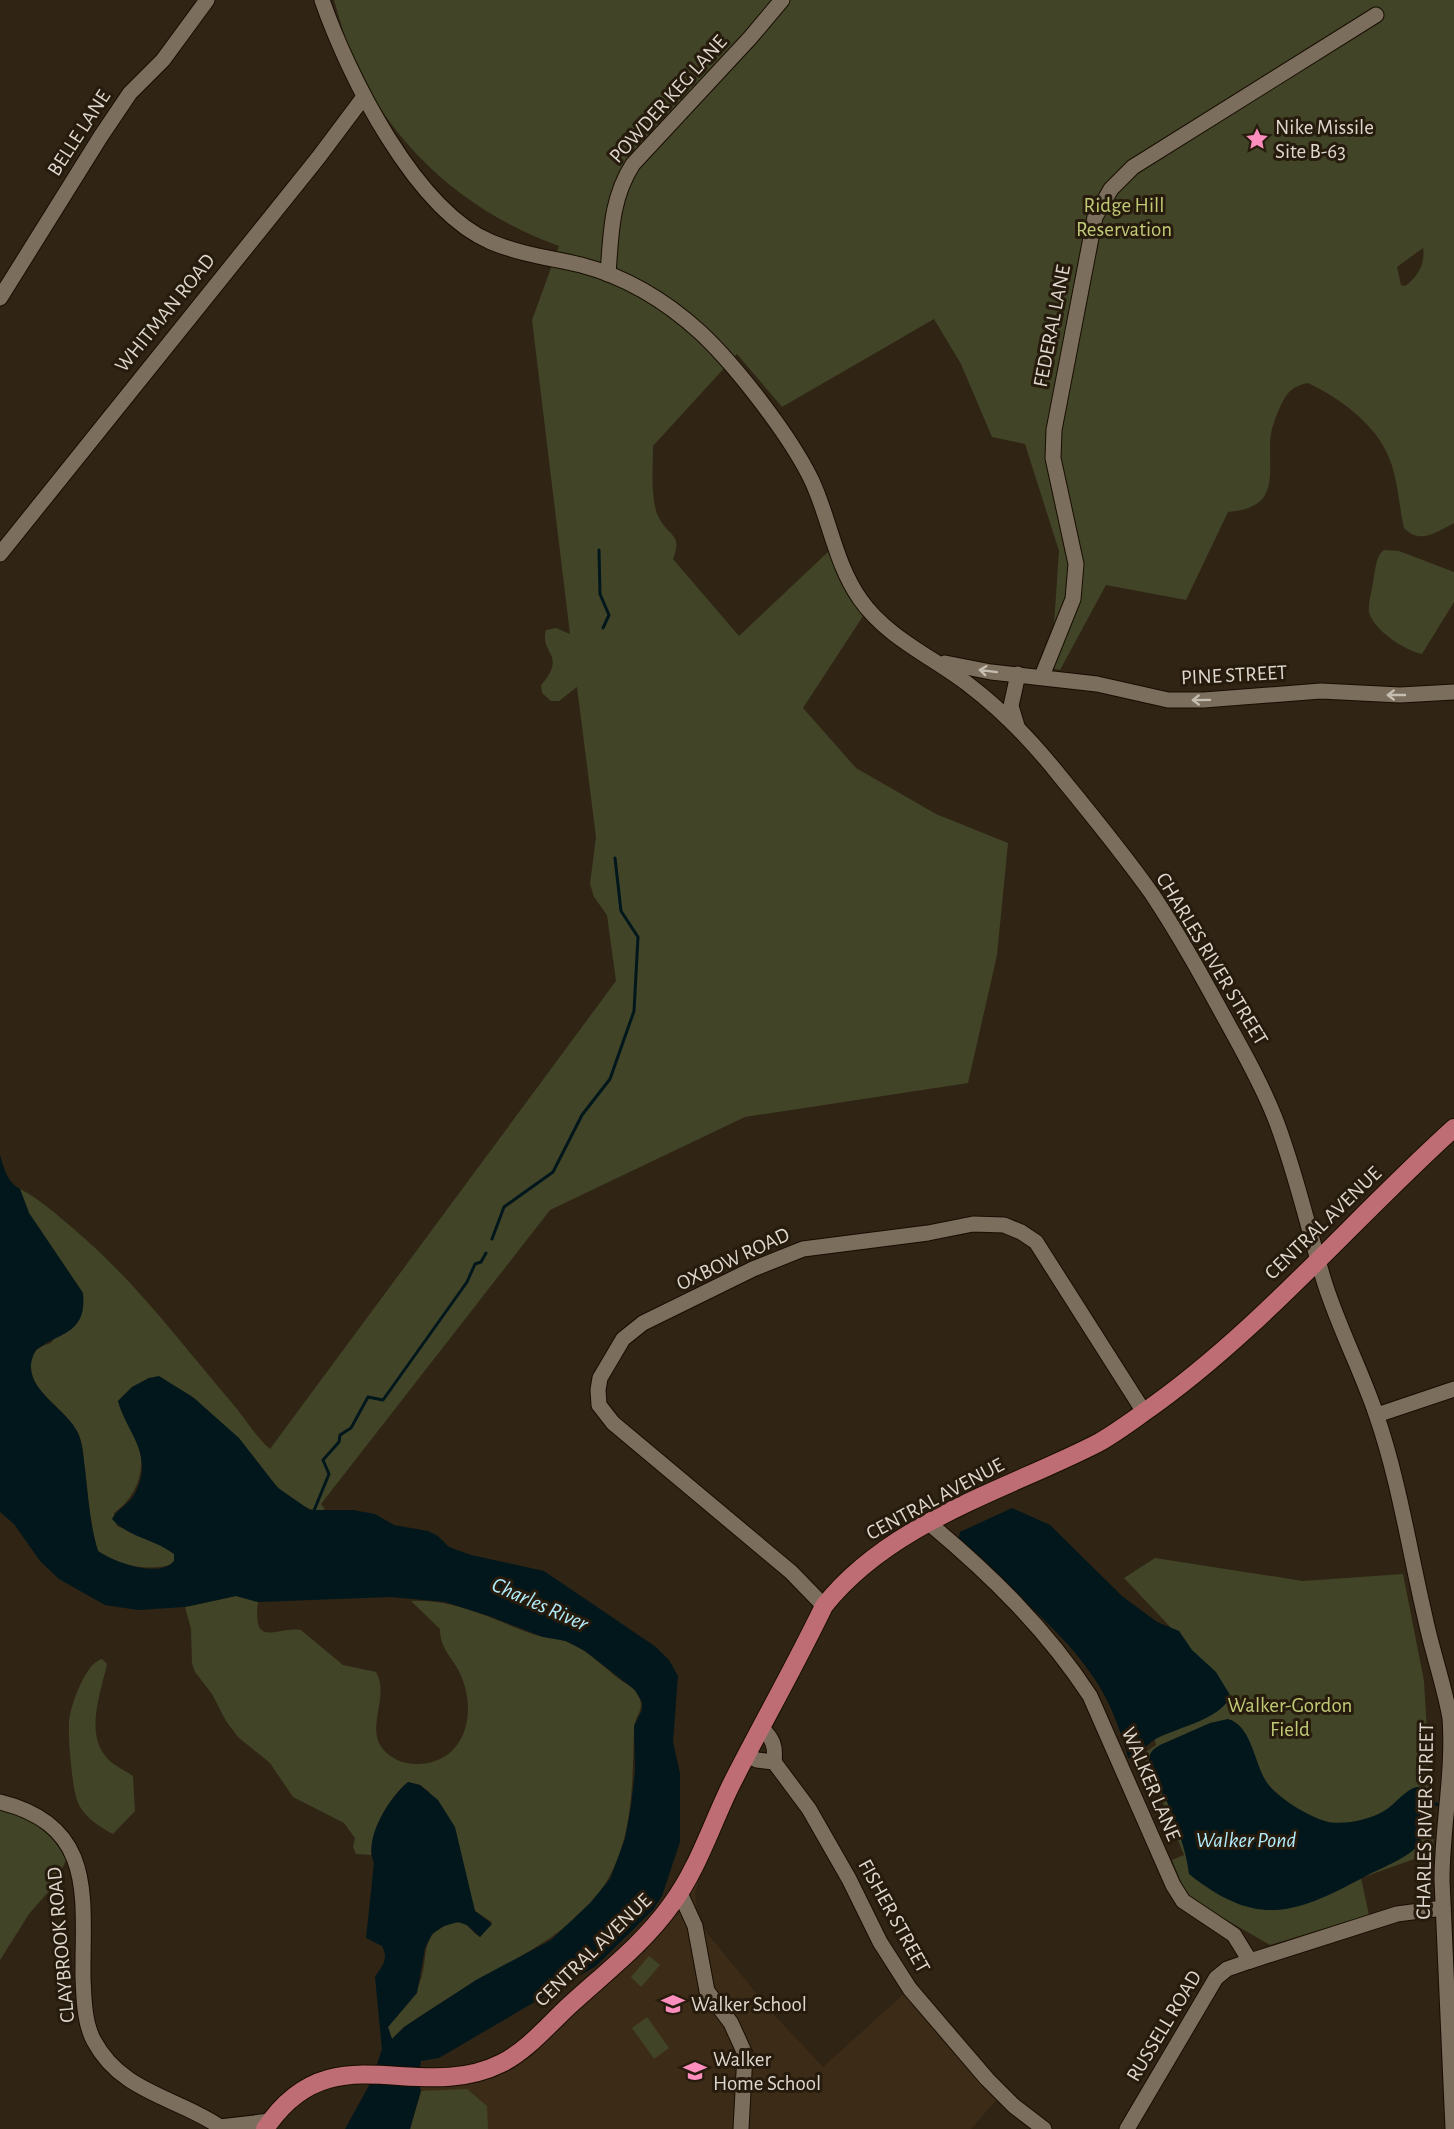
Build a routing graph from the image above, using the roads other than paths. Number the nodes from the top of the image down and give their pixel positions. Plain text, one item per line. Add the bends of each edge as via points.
1 (207, 0) edge
2 (322, 0) edge
3 (782, 0) edge
4 (1376, 15) dead end
5 (363, 98) junction
6 (608, 273) junction
7 (0, 298) edge
8 (0, 554) edge
9 (933, 659) junction
10 (1018, 674) junction
11 (1042, 676) junction
12 (1454, 692) edge
13 (1018, 727) junction
14 (1452, 1133) edge
15 (1320, 1259) junction
16 (1454, 1389) edge
17 (1144, 1412) junction
18 (1377, 1415) junction
19 (930, 1524) junction
20 (824, 1606) junction
21 (761, 1727) junction
22 (747, 1755) junction
23 (774, 1762) junction
24 (0, 1802) edge
25 (1450, 1826) edge
26 (680, 1893) junction
27 (1443, 1908) junction
28 (1250, 1961) junction
29 (268, 2125) edge
30 (222, 2128) edge
31 (741, 2129) edge
32 (1044, 2129) edge
33 (1127, 2129) edge
34 (1453, 2129) edge

1 - 7 street, BELLE LANE via 163,60 112,118
2 - 5 street, CHARLES RIVER STREET
3 - 6 street, POWDER KEG LANE via 624,178 613,212
4 - 11 street, FEDERAL LANE via 1133,167 1101,204 1088,249 1054,430 1053,458 1071,532 1076,578 1072,599
5 - 6 street, CHARLES RIVER STREET via 436,200 466,228 518,251
5 - 8 street, WHITMAN ROAD
6 - 9 street, CHARLES RIVER STREET via 670,306 705,337 757,399 802,464 814,485 839,559 862,603 899,638
10 -> 9 street, PINE STREET via 963,668
9 - 13 street, CHARLES RIVER STREET
10 - 11 street, PINE STREET
10 - 13 street via 1011,706
12 -> 11 street, PINE STREET via 1390,695 1321,691 1168,699
13 - 15 street, CHARLES RIVER STREET via 1149,890 1204,980 1276,1121
14 - 15 main road, CENTRAL AVENUE
15 - 17 main road, CENTRAL AVENUE via 1190,1379
15 - 18 street, CHARLES RIVER STREET via 1325,1283
16 - 18 street
17 - 19 main road, CENTRAL AVENUE via 1100,1442
17 - 20 street, OXBOW ROAD via 1036,1242 1004,1225 973,1224 803,1249 643,1323 623,1339 600,1378 599,1405 614,1423 791,1572
18 - 25 street, CHARLES RIVER STREET via 1450,1721
19 - 20 main road, CENTRAL AVENUE via 863,1564
19 - 28 street, WALKER LANE via 1008,1595 1048,1636 1073,1670 1090,1696 1182,1901 1234,1935
20 - 21 main road, CENTRAL AVENUE
21 - 22 main road, CENTRAL AVENUE
21 - 23 street, FISHER STREET via 776,1748
22 - 23 street
22 - 26 main road, CENTRAL AVENUE
23 - 32 street, FISHER STREET via 809,1809 880,1942 910,1989 993,2085
24 - 30 street, CLAYBROOK ROAD via 42,1820 59,1834 78,1863 84,1912 84,2000 94,2041 113,2066 140,2088
25 - 27 street, CHARLES RIVER STREET via 1442,1851
26 - 29 main road, CENTRAL AVENUE via 628,1952 503,2062 464,2076 337,2076 313,2084 288,2102
26 - 31 street via 694,1926 707,1991 731,2023 745,2054
27 - 28 street via 1397,1914
27 - 34 street, CHARLES RIVER STREET
28 - 33 street, RUSSELL ROAD via 1227,1969 1216,1978
29 - 30 street, CLAYBROOK ROAD

